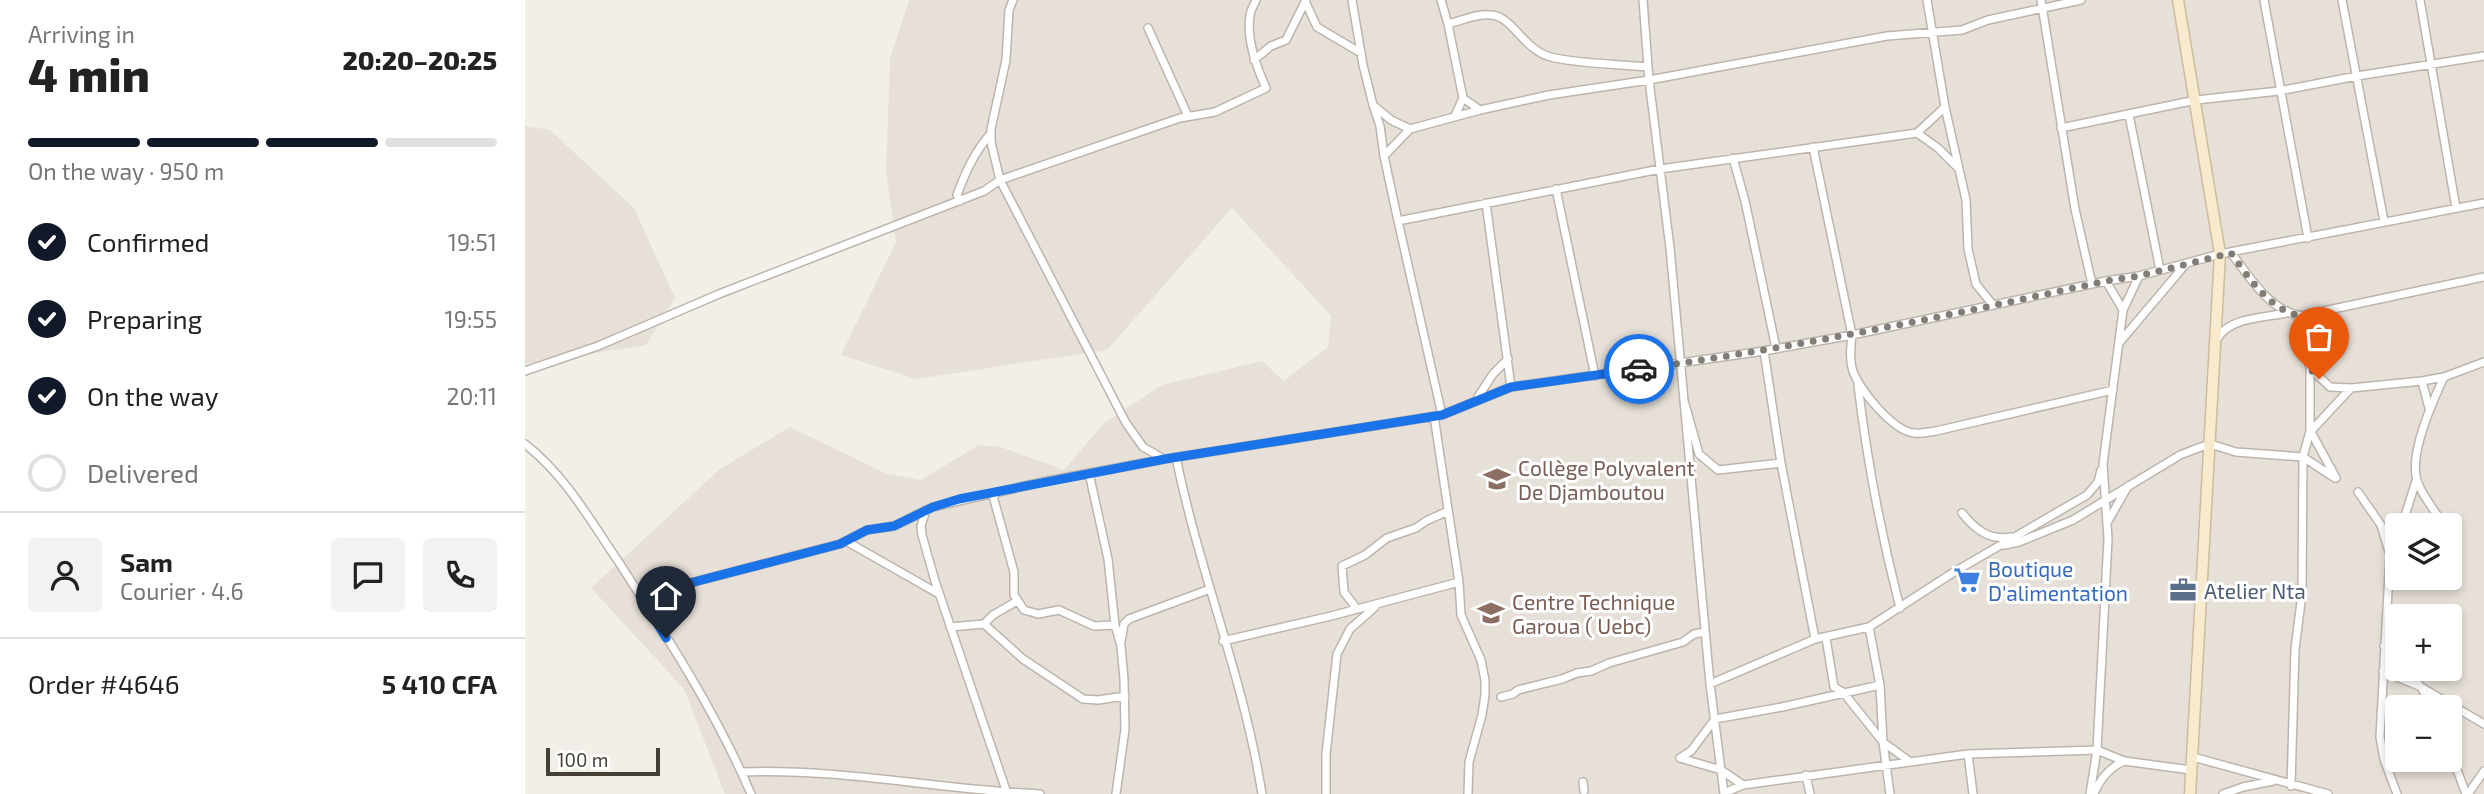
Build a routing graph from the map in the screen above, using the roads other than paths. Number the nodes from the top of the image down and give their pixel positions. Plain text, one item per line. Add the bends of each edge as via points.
1 (1013, 0) edge
2 (1256, 0) edge
3 (1352, 0) edge
4 (1441, 0) edge
5 (1643, 0) edge
6 (1927, 0) edge
7 (2081, 0) edge
8 (2178, 0) edge
9 (2264, 0) edge
10 (2342, 0) edge
11 (2420, 0) edge
12 (1305, 1) edge
13 (2042, 4) edge
14 (1448, 24) junction
15 (1148, 28) dead end
16 (1932, 33) junction
17 (1361, 53) junction
18 (2484, 56) edge
19 (1254, 60) junction
20 (2432, 64) junction
21 (1648, 67) junction
22 (2357, 76) junction
23 (1649, 80) junction
24 (2279, 91) junction
25 (1463, 98) junction
26 (2196, 100) junction
27 (1373, 105) junction
28 (1945, 107) junction
29 (1480, 110) junction
30 (2129, 115) junction
31 (1188, 116) junction
32 (1455, 116) junction
33 (2061, 128) junction
34 (1410, 129) junction
35 (991, 133) junction
36 (1917, 133) junction
37 (1813, 147) junction
38 (1384, 156) junction
39 (1733, 158) junction
40 (1660, 169) junction
41 (1959, 169) junction
42 (1000, 180) junction
43 (1556, 189) junction
44 (960, 201) junction
45 (1486, 203) junction
46 (2484, 203) edge
47 (2456, 208) junction
48 (1398, 221) junction
49 (2384, 221) junction
50 (2308, 238) junction
51 (2226, 254) junction
52 (2185, 265) junction
53 (2160, 270) junction
54 (2139, 276) junction
55 (2484, 276) edge
56 (2106, 281) junction
57 (2092, 284) junction
58 (1993, 305) junction
59 (2123, 310) junction
60 (2286, 313) junction
61 (2300, 316) junction
62 (1852, 335) junction
63 (2215, 341) junction
64 (2119, 343) junction
65 (1776, 348) junction
66 (1764, 351) junction
67 (1508, 359) junction
68 (2484, 362) edge
69 (1681, 363) junction
70 (2310, 368) junction
71 (525, 371) edge
72 (1595, 376) junction
73 (2444, 376) junction
74 (2421, 381) junction
75 (1858, 384) junction
76 (1511, 386) junction
77 (2351, 388) junction
78 (2113, 390) junction
79 (1478, 397) junction
80 (1682, 397) junction
81 (2430, 409) junction
82 (1438, 416) junction
83 (2310, 431) junction
84 (525, 444) edge
85 (2210, 444) junction
86 (1176, 457) junction
87 (2303, 457) junction
88 (1165, 459) junction
89 (1781, 463) junction
90 (2103, 464) junction
91 (1089, 473) junction
92 (2417, 481) junction
93 (2129, 485) junction
94 (999, 491) junction
95 (2358, 492) dead end
96 (2106, 498) junction
97 (926, 510) junction
98 (1448, 512) junction
99 (1962, 513) dead end
100 (2406, 513) edge
101 (2436, 513) edge
102 (2108, 522) junction
103 (2015, 536) junction
104 (2385, 538) edge
105 (846, 541) junction
106 (1997, 547) junction
107 (1459, 582) junction
108 (1210, 589) junction
109 (2388, 590) edge
110 (939, 594) junction
111 (640, 596) junction
112 (1017, 601) junction
113 (1378, 604) junction
114 (1900, 608) junction
115 (1357, 609) junction
116 (984, 624) junction
117 (1115, 625) junction
118 (950, 627) junction
119 (1869, 627) junction
120 (1705, 632) junction
121 (1826, 638) junction
122 (1815, 639) junction
123 (1223, 641) junction
124 (1121, 646) junction
125 (2384, 646) joint
126 (2383, 671) junction
127 (2416, 681) edge
128 (1710, 684) junction
129 (1880, 685) junction
130 (2421, 687) junction
131 (1843, 692) junction
132 (2425, 695) edge
133 (1125, 696) junction
134 (1501, 697) dead end
135 (1715, 719) junction
136 (2484, 724) edge
137 (1883, 742) junction
138 (2097, 750) junction
139 (1968, 754) junction
140 (2193, 757) junction
141 (1909, 761) junction
142 (2125, 761) junction
143 (1887, 765) junction
144 (1721, 770) junction
145 (2190, 770) junction
146 (2484, 771) edge
147 (742, 772) junction
148 (2458, 772) edge
149 (1806, 775) junction
150 (2275, 781) junction
151 (1583, 782) dead end
152 (1743, 785) junction
153 (2291, 786) junction
154 (1584, 791) dead end
155 (1007, 793) edge
156 (751, 794) edge
157 (1040, 794) edge
158 (1116, 794) edge
159 (1262, 794) edge
160 (1326, 794) edge
161 (1468, 794) edge
162 (1724, 794) edge
163 (1810, 794) edge
164 (1890, 794) edge
165 (1973, 794) edge
166 (2092, 794) edge
167 (2190, 794) edge
168 (2223, 794) edge
169 (2328, 794) edge
170 (2397, 794) edge
171 (2467, 794) edge

1 - 35 street
2 - 19 street via 1249,16
3 - 17 street
4 - 14 street
5 - 21 street
6 - 16 street
7 - 13 street
8 - 26 main road
9 - 24 street
10 - 22 street
11 - 20 street
12 - 17 street via 1317,27
12 - 19 street via 1286,40
13 - 16 street via 1962,30
13 - 33 street
14 - 21 street via 1482,15 1500,16 1525,43 1550,57
14 - 25 street
15 - 31 street
16 - 23 street via 1887,36
16 - 28 street
17 - 27 street
18 - 20 street
19 - 31 street via 1266,88 1215,112
20 - 22 street
20 - 47 street
21 - 23 street
22 - 24 street
22 - 49 street
23 - 29 street
23 - 40 street
24 - 26 street
24 - 50 street
25 - 29 street
25 - 32 street
26 - 30 street
26 - 51 main road
27 - 34 street
27 - 38 street
28 - 36 street
28 - 41 street
29 - 32 street
30 - 33 street
30 - 53 street
31 - 42 street
32 - 34 street
33 - 57 street
34 - 38 street
35 - 42 street
35 - 44 street via 967,166 957,195
36 - 37 street
36 - 41 street
37 - 39 street
37 - 62 street
38 - 48 street
39 - 40 street
39 - 65 street
40 - 43 street
40 - 69 street
41 - 58 street via 1976,284
42 - 44 street
42 - 88 street via 1126,423 1143,447
43 - 45 street
43 - 72 street
44 - 71 street
45 - 48 street
45 - 67 street
46 - 47 street
47 - 49 street
48 - 82 street
49 - 50 street
50 - 51 street
51 - 52 street
51 - 60 street
51 - 63 main road
52 - 53 street
52 - 64 street
53 - 54 street
54 - 56 street
54 - 59 street
55 - 61 street
56 - 57 street
56 - 59 street
57 - 58 street
58 - 62 street
59 - 64 street
60 - 61 street
60 - 63 street via 2231,325
61 - 70 street
62 - 65 street
62 - 75 street via 1851,359
63 - 85 main road
64 - 78 street
65 - 66 street
66 - 69 street
66 - 89 street
67 - 76 street
67 - 79 street
68 - 73 street
69 - 72 street
69 - 80 street
70 - 77 street via 2330,387
70 - 83 street
72 - 76 street
73 - 74 street
73 - 81 street
74 - 77 street
74 - 81 street
75 - 78 street via 1895,424 1912,433
75 - 114 street via 1863,437
76 - 79 street
76 - 82 street
77 - 83 street
78 - 90 street
79 - 82 street
80 - 89 street via 1699,454 1718,470
80 - 120 street
81 - 92 street via 2416,458
82 - 86 street
82 - 98 street
83 - 87 street
83 - 87 street via 2336,478
84 - 111 street via 565,484
85 - 87 street via 2237,452
85 - 93 street via 2180,455
85 - 140 main road
86 - 88 street
86 - 108 street
87 - 153 street via 2302,594 2295,649
88 - 91 street
89 - 122 street
90 - 96 street
90 - 103 street via 2098,482 2087,495
91 - 94 street
91 - 117 street via 1108,559
92 - 100 street
92 - 101 street
93 - 96 street
93 - 102 street
94 - 97 street
94 - 112 street via 993,496 1014,572
95 - 104 street
96 - 102 street
96 - 106 street via 2073,520
97 - 105 street
97 - 110 street via 922,535
98 - 107 street
98 - 115 street via 1387,538 1342,566 1344,592
99 - 103 street via 1985,534
102 - 138 street
103 - 106 street
105 - 110 street
105 - 111 street
106 - 114 street
107 - 113 street
107 - 161 street via 1461,615 1481,660 1485,687 1469,762
108 - 123 street
108 - 124 street via 1129,619
109 - 125 street
110 - 118 street
111 - 147 street
112 - 116 street
112 - 117 street via 1024,610 1038,614 1059,610 1094,626
113 - 115 street
113 - 160 street via 1350,629 1337,654
114 - 119 street
115 - 123 street
116 - 118 street
116 - 133 street via 1023,659 1083,699
117 - 124 street
118 - 155 street
119 - 121 street
119 - 129 street
120 - 128 street
120 - 134 street
121 - 122 street
121 - 131 street via 1834,687
122 - 128 street
123 - 159 street via 1239,688
124 - 133 street
125 - 126 street
126 - 130 street
126 - 170 street via 2380,737
127 - 130 street
128 - 135 street
129 - 131 street
129 - 137 street
130 - 132 street
130 - 136 street
131 - 135 street
131 - 137 street
133 - 158 street
135 - 144 street
135 - 144 street via 1703,738 1680,758
137 - 141 street
137 - 143 street
138 - 139 street
138 - 142 street
138 - 166 street
139 - 141 street
139 - 165 street
140 - 145 main road
140 - 150 street
141 - 143 street
142 - 145 street
142 - 166 street via 2104,775
143 - 149 street
143 - 164 street
144 - 152 street
144 - 162 street
145 - 167 main road
146 - 171 street
147 - 155 street via 801,772
147 - 156 street
148 - 171 street
149 - 152 street
149 - 163 street
150 - 153 street
150 - 168 street
151 - 154 street
152 - 162 street
153 - 169 street
155 - 157 street

